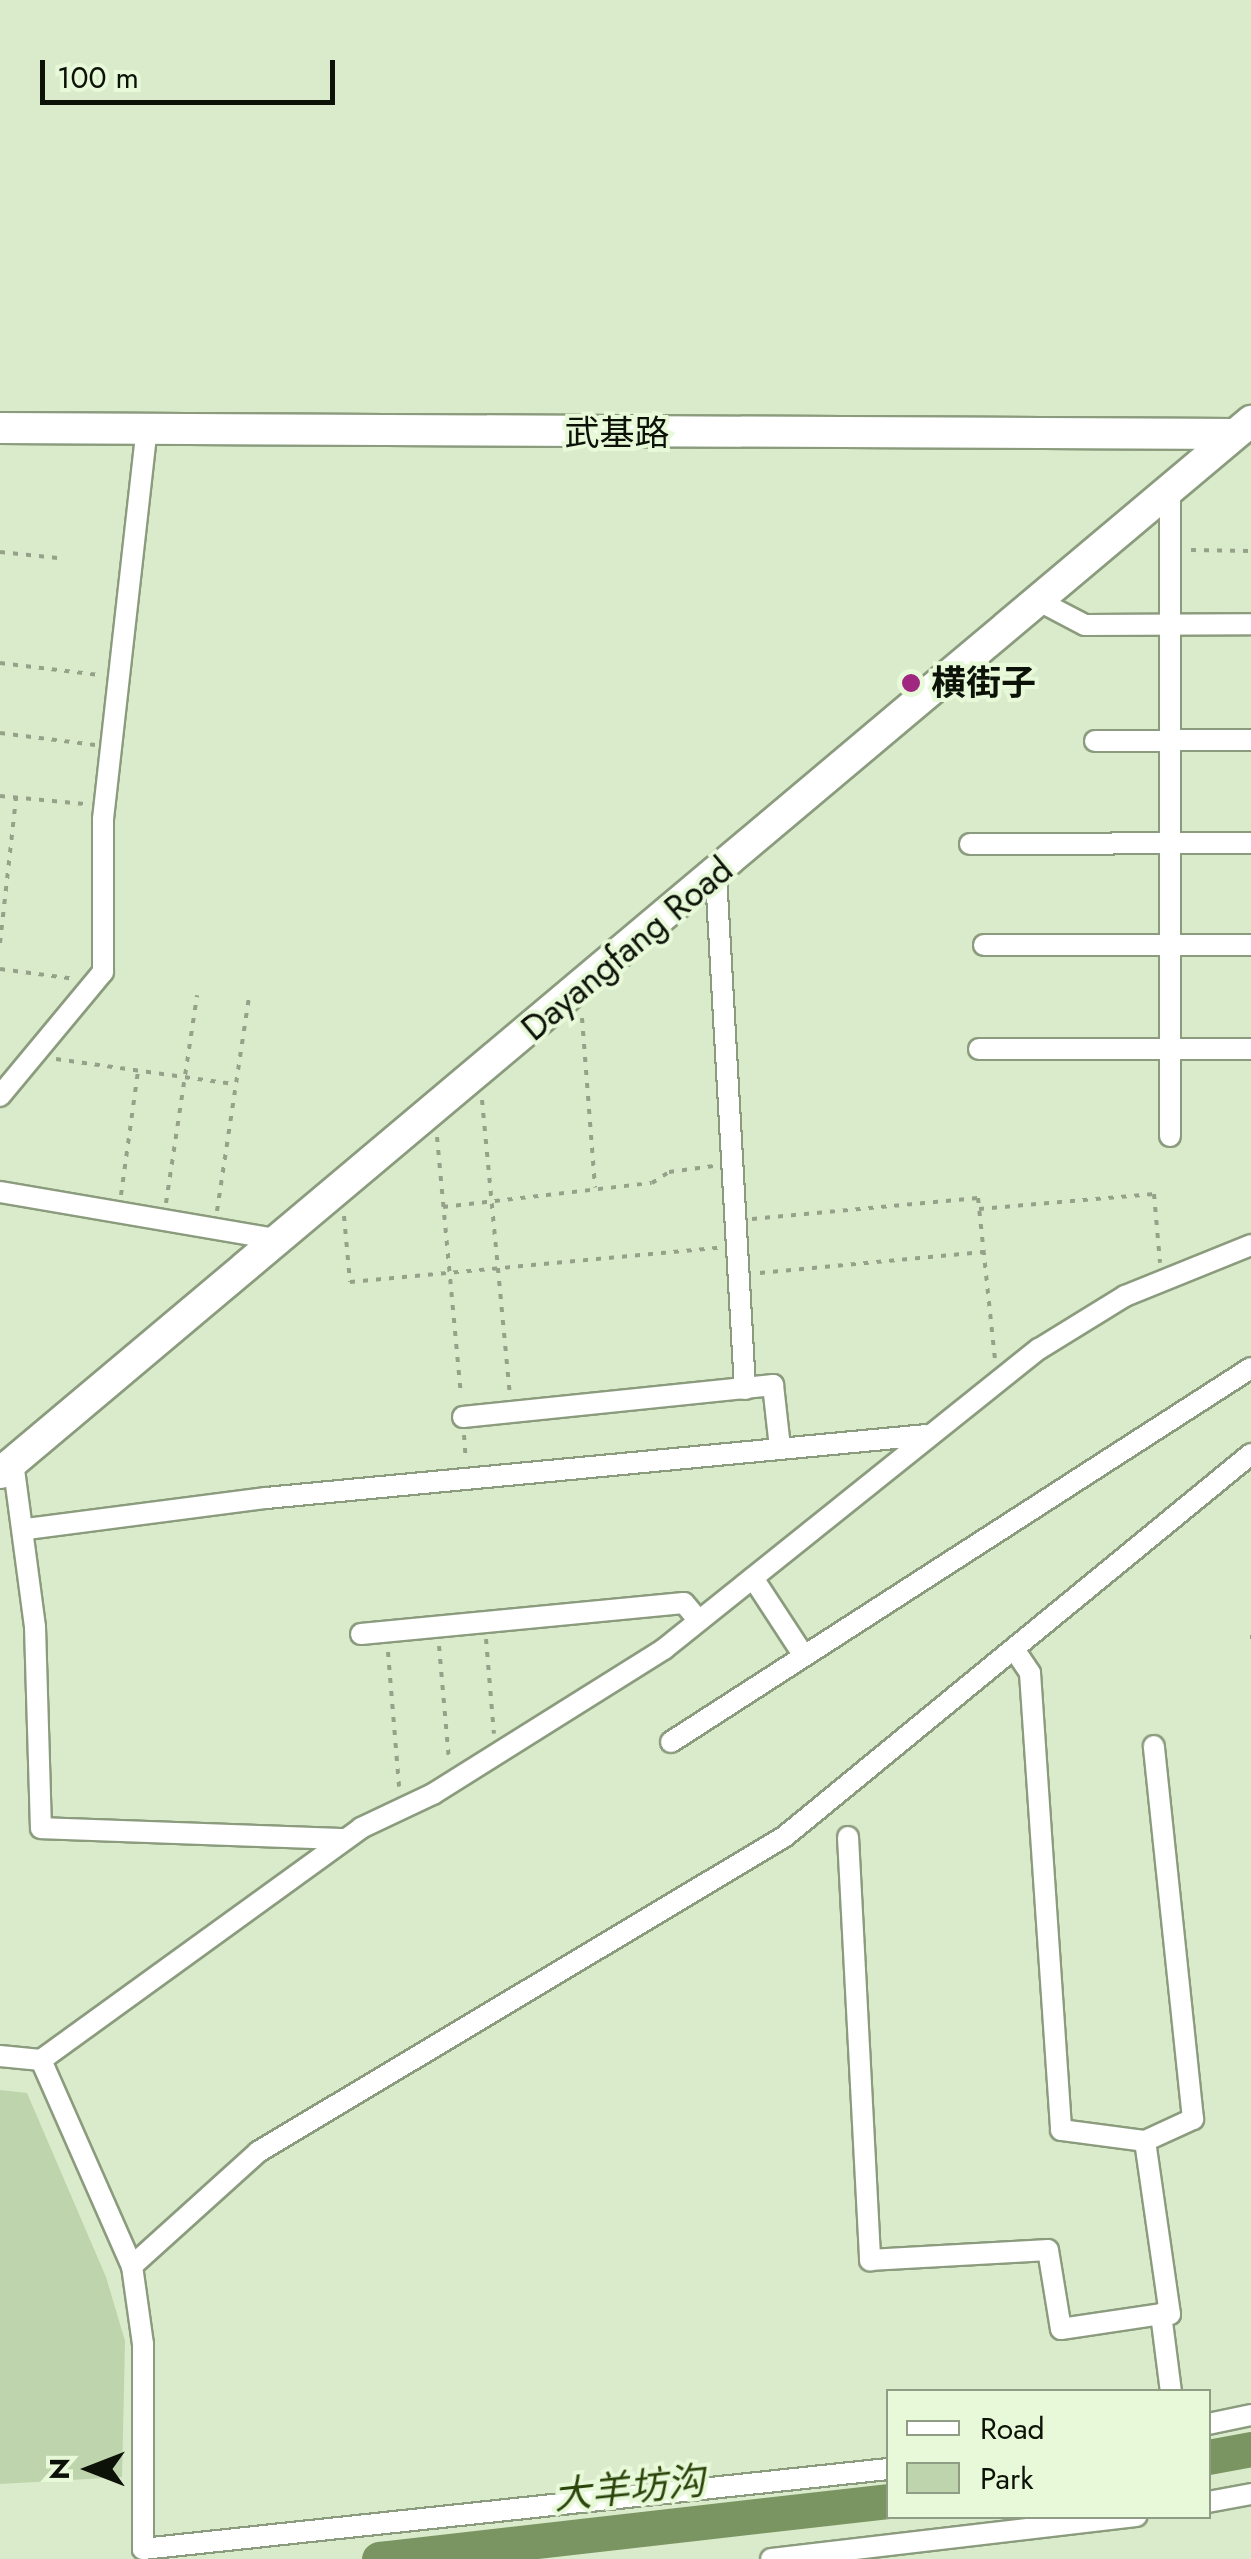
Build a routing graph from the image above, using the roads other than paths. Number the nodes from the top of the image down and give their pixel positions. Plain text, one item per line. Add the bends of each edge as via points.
1 (147, 426) junction
2 (0, 428) edge
3 (1243, 428) edge
4 (1170, 489) junction
5 (1039, 601) junction
6 (1251, 624) edge
7 (1169, 625) junction
8 (1095, 740) dead end
9 (1169, 740) junction
10 (1251, 740) edge
11 (1251, 843) edge
12 (970, 844) dead end
13 (1169, 844) junction
14 (716, 876) junction
15 (984, 944) dead end
16 (1170, 945) junction
17 (1251, 945) edge
18 (979, 1049) dead end
19 (1170, 1049) junction
20 (1251, 1049) edge
21 (0, 1096) edge
22 (1170, 1136) dead end
23 (0, 1192) edge
24 (276, 1239) junction
25 (1251, 1245) edge
26 (1251, 1368) edge
27 (745, 1388) junction
28 (462, 1417) road end
29 (928, 1435) junction
30 (780, 1448) junction
31 (1251, 1454) edge
32 (6, 1467) edge
33 (27, 1530) junction
34 (753, 1578) junction
35 (699, 1621) junction
36 (361, 1634) dead end
37 (1016, 1652) junction
38 (804, 1656) junction
39 (671, 1742) dead end
40 (1154, 1746) dead end
41 (848, 1836) dead end
42 (345, 1839) junction
43 (0, 2056) edge
44 (40, 2060) junction
45 (1144, 2141) junction
46 (132, 2266) junction
47 (1160, 2314) junction
48 (1171, 2389) edge
49 (1251, 2415) edge
50 (1211, 2423) edge
51 (886, 2470) edge
52 (1251, 2494) edge
53 (1211, 2501) edge
54 (1114, 2519) edge
55 (144, 2553) edge
56 (771, 2559) edge

1 - 2 main road, 武基路
1 - 3 main road, 武基路
1 - 21 street via 104,806 107,902 96,982
3 - 4 main road, Dayangfang Road
4 - 5 main road, Dayangfang Road
4 - 7 street
5 - 7 street via 1085,625
5 - 14 main road, Dayangfang Road
6 - 7 street
7 - 9 street
8 - 9 street
9 - 10 street
9 - 13 street
11 - 13 street
12 - 13 street
13 - 16 street
14 - 24 main road, Dayangfang Road
14 - 27 street via 730,1221
15 - 16 street
16 - 17 street
16 - 19 street
18 - 19 street
19 - 20 street
19 - 22 street
23 - 24 street
24 - 32 main road, Dayangfang Road
25 - 29 street via 1124,1296
26 - 38 street
27 - 28 street
27 - 30 street via 773,1385
29 - 30 street
29 - 34 street
30 - 33 street
31 - 37 street via 1190,1497 1108,1580
32 - 33 street
33 - 42 street via 41,1828
34 - 35 street
34 - 38 street
35 - 36 street via 684,1603
35 - 42 street via 451,1783
37 - 45 street via 1030,1673 1061,2130
37 - 46 street via 784,1837 258,2152
38 - 39 street
40 - 45 street via 1193,2119
41 - 47 street via 870,2260 1048,2250 1061,2329
42 - 44 street
43 - 44 street
44 - 46 street
45 - 47 street via 1170,2314
46 - 55 street via 143,2344
47 - 48 street
49 - 50 street
51 - 55 street
52 - 53 street
54 - 56 street

